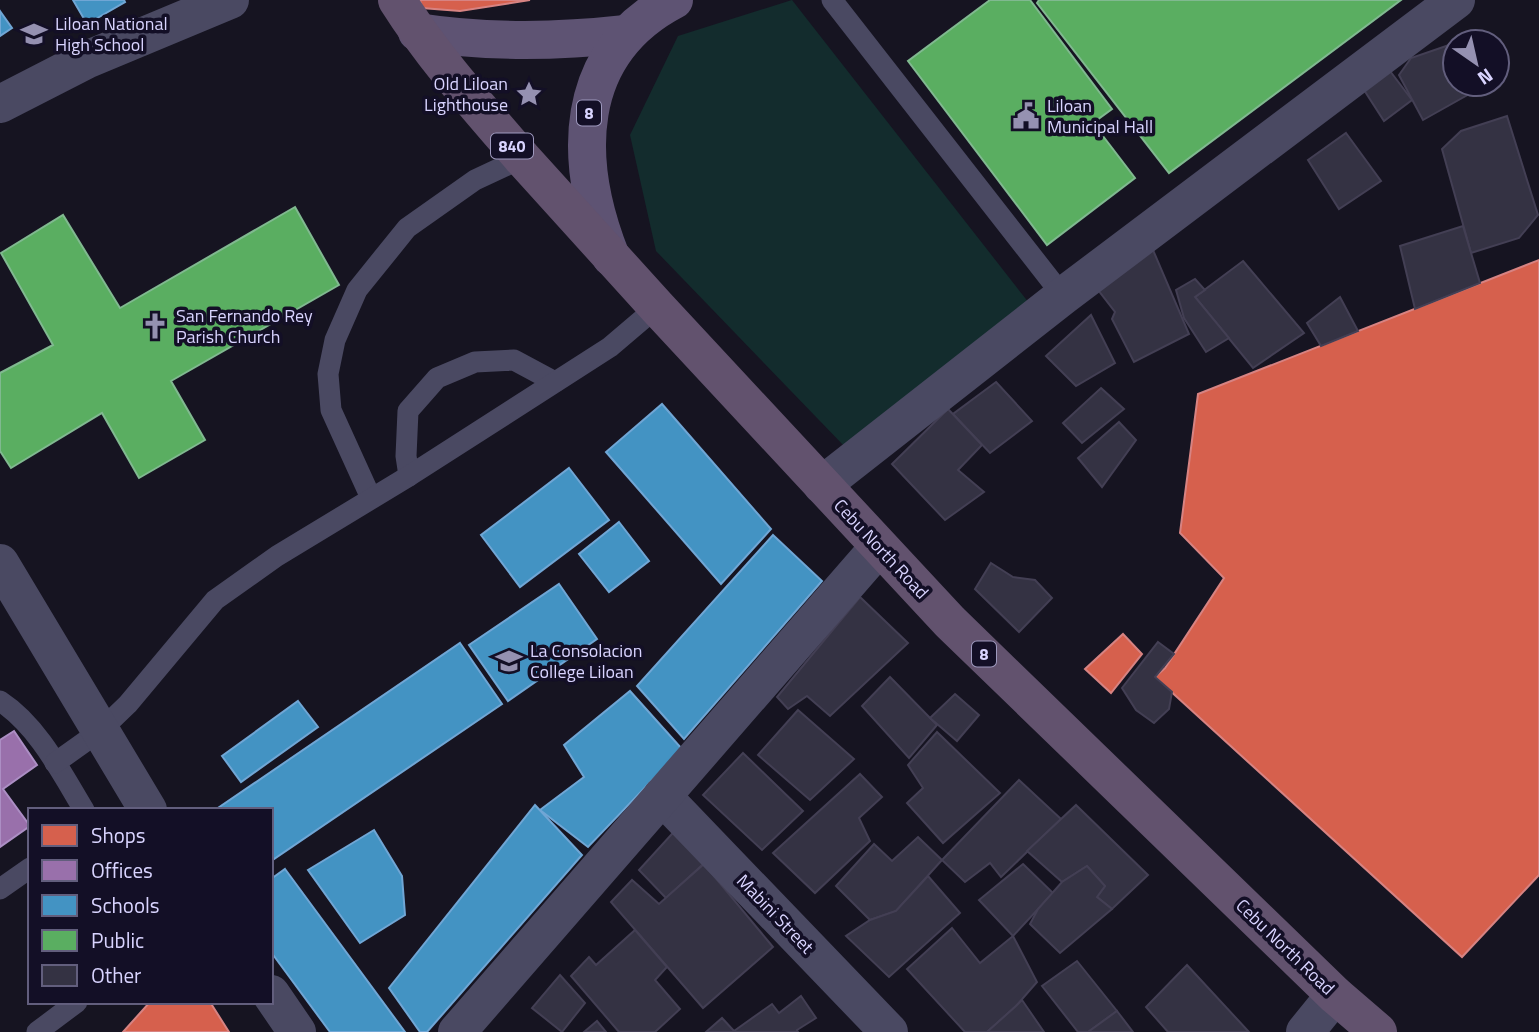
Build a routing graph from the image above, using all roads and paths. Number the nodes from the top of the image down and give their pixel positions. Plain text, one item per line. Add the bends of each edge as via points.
1 (230, 0) edge
2 (397, 0) edge
3 (832, 0) edge
4 (1456, 0) edge
5 (650, 12) edge
6 (417, 32) junction
7 (0, 104) edge
8 (522, 158) junction
9 (611, 257) junction
10 (1063, 296) junction
11 (657, 307) junction
12 (555, 382) junction
13 (409, 475) junction
14 (822, 485) junction
15 (371, 498) junction
16 (879, 547) junction
17 (0, 563) edge
18 (0, 701) edge
19 (100, 731) junction
20 (55, 763) junction
21 (662, 796) junction
22 (83, 808) edge
23 (147, 808) edge
24 (28, 869) edge
25 (0, 889) edge
26 (1335, 995) junction
27 (273, 997) edge
28 (74, 1004) edge
29 (37, 1032) edge
30 (297, 1032) edge
31 (457, 1032) edge
32 (889, 1032) edge
33 (1305, 1032) edge
34 (1378, 1032) edge

1 - 7 street via 86,60
2 - 6 highway, 840
3 - 10 lane
4 - 10 street
5 - 6 main road via 527,42
5 - 9 main road, Cebu North Road / 8 via 613,54 599,82 586,135 590,192
6 - 8 highway, 840
8 - 9 highway, 840
8 - 15 lane via 475,180 408,228 357,290 335,340 327,374 331,410
9 - 11 highway, Cebu North Road / 8
10 - 14 street
11 - 12 lane via 610,347
11 - 14 highway, Cebu North Road / 8
12 - 13 lane
12 - 13 lane via 514,360 475,362 437,378 408,411
13 - 15 lane
14 - 16 highway, Cebu North Road / 8
15 - 19 lane via 215,600
16 - 21 street
16 - 26 highway, Cebu North Road / 8 via 950,622
17 - 19 street
18 - 20 lane via 22,717
19 - 20 lane
19 - 23 street
20 - 22 lane
21 - 31 street
21 - 32 street, Mabini Street
24 - 25 lane
26 - 33 street
26 - 34 highway, Cebu North Road / 8
27 - 30 street
28 - 29 lane

